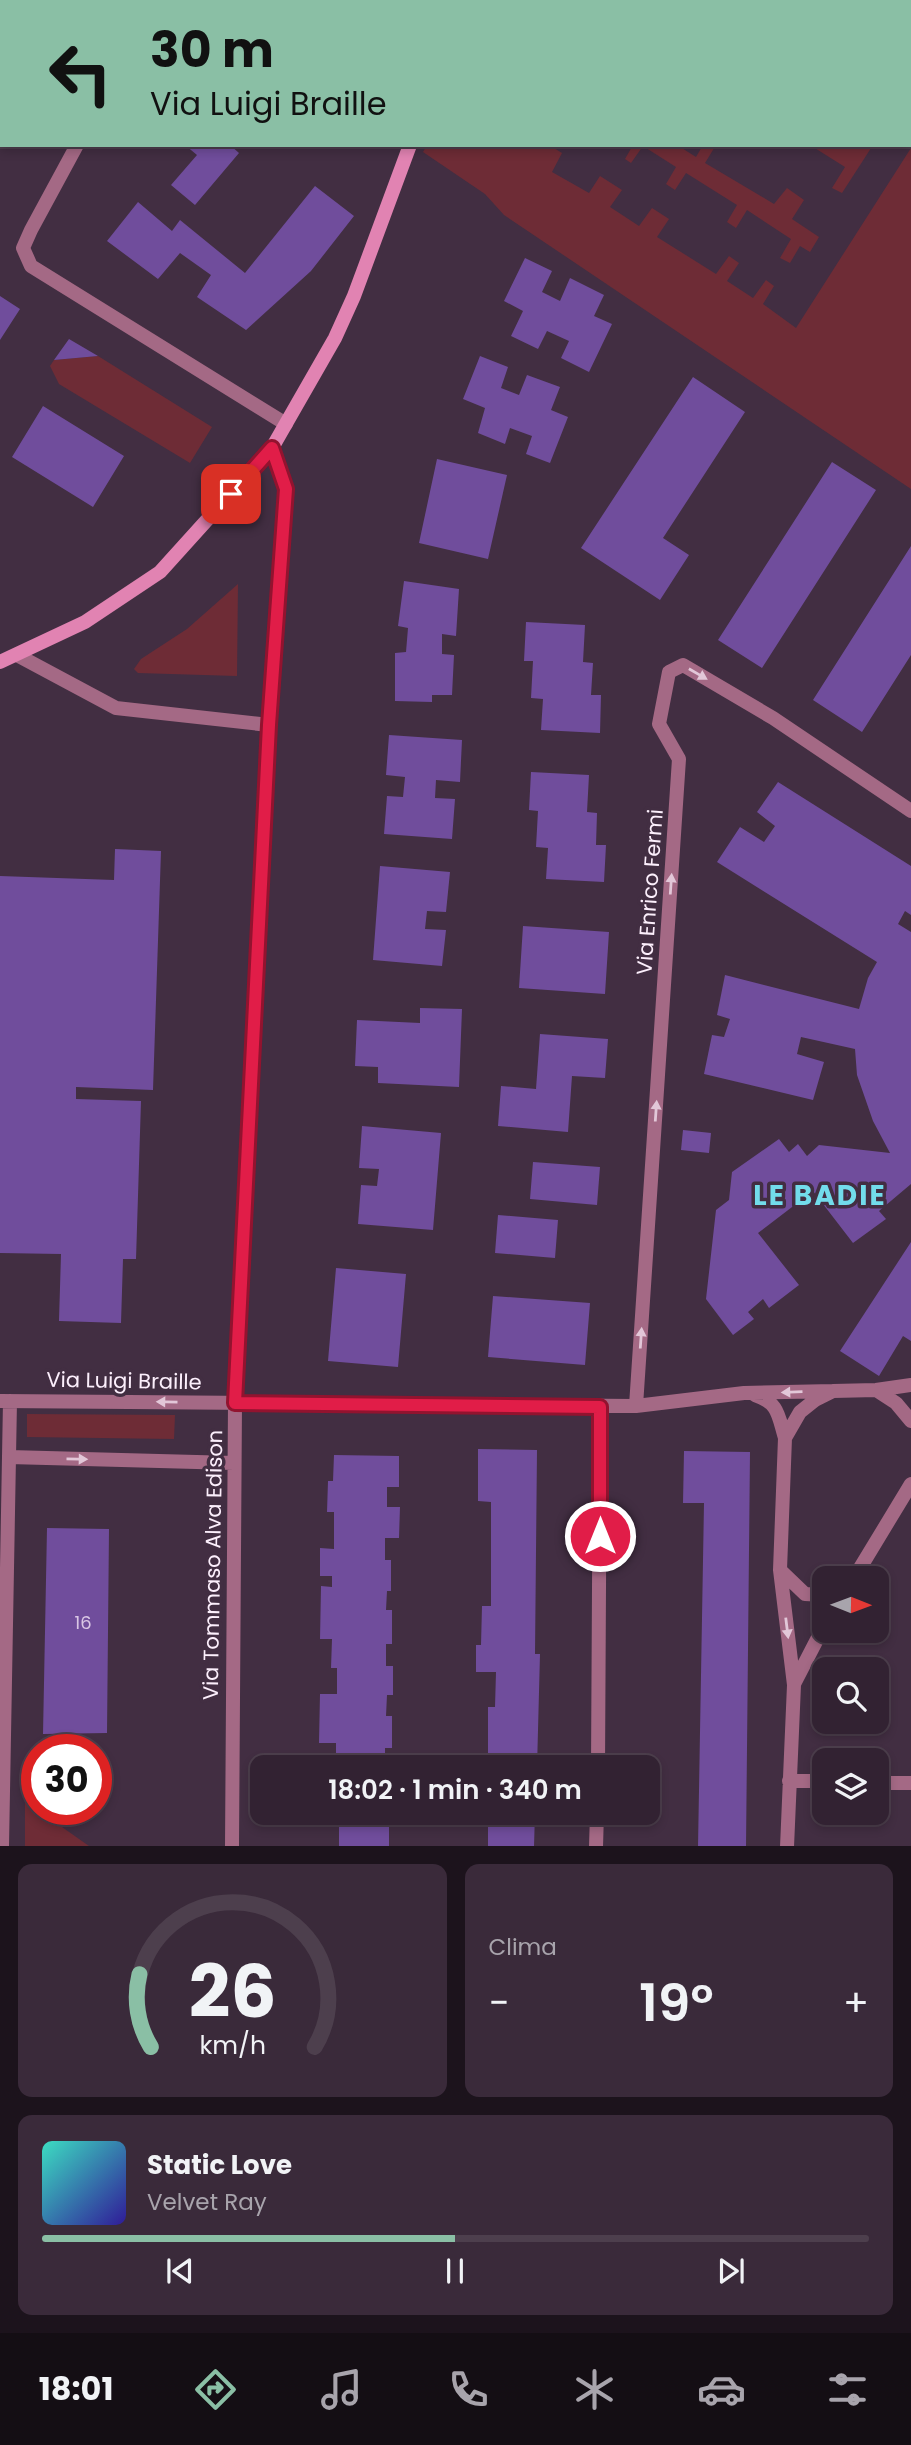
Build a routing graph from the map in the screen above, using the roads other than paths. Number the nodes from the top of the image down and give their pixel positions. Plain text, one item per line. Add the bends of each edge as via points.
1 (76, 147) edge
2 (409, 147) edge
3 (286, 424) junction
4 (272, 448) junction
5 (18, 656) junction
6 (0, 662) edge
7 (269, 725) junction
8 (911, 811) edge
9 (911, 1385) edge
10 (876, 1390) junction
11 (833, 1391) junction
12 (750, 1393) junction
13 (5, 1401) edge
14 (235, 1403) junction
15 (636, 1406) junction
16 (600, 1407) junction
17 (911, 1421) edge
18 (785, 1438) junction
19 (9, 1457) junction
20 (234, 1463) junction
21 (911, 1484) edge
22 (861, 1566) edge
23 (780, 1570) junction
24 (812, 1594) edge
25 (815, 1643) edge
26 (794, 1685) junction
27 (598, 1755) edge
28 (789, 1781) junction
29 (812, 1781) edge
30 (889, 1783) edge
31 (911, 1783) edge
32 (597, 1825) edge
33 (2, 1846) edge
34 (232, 1846) edge
35 (596, 1846) edge
36 (787, 1846) edge

1 - 3 street via 23,248 32,266
2 - 3 street via 354,296
3 - 4 street
4 - 5 street via 160,572 85,622
4 - 7 street, Via Tommaso Alva Edison via 286,489
5 - 6 street
5 - 7 street via 116,708
7 - 14 street, Via Tommaso Alva Edison
15 -> 8 street, Via Enrico Fermi via 680,759 659,724 669,672 682,665 773,718
9 - 10 street, Via Luigi Braille
10 - 11 street, Via Luigi Braille
10 - 17 street via 896,1402
11 -> 12 street, Via Luigi Braille
11 - 18 street via 800,1412
12 - 15 street, Via Luigi Braille
12 - 18 street via 771,1401
14 -> 13 street, Via Luigi Braille
13 - 19 street
14 - 16 street, Via Luigi Braille
14 - 20 street, Via Tommaso Alva Edison
15 - 16 street, Via Luigi Braille
16 - 27 street
18 - 23 street
19 -> 20 street
19 - 33 street
20 - 34 street, Via Tommaso Alva Edison
21 - 22 street
23 - 24 street via 805,1594
23 -> 26 street
25 - 26 street
26 - 28 street
28 - 29 street
28 - 36 street
30 - 31 street
32 - 35 street

